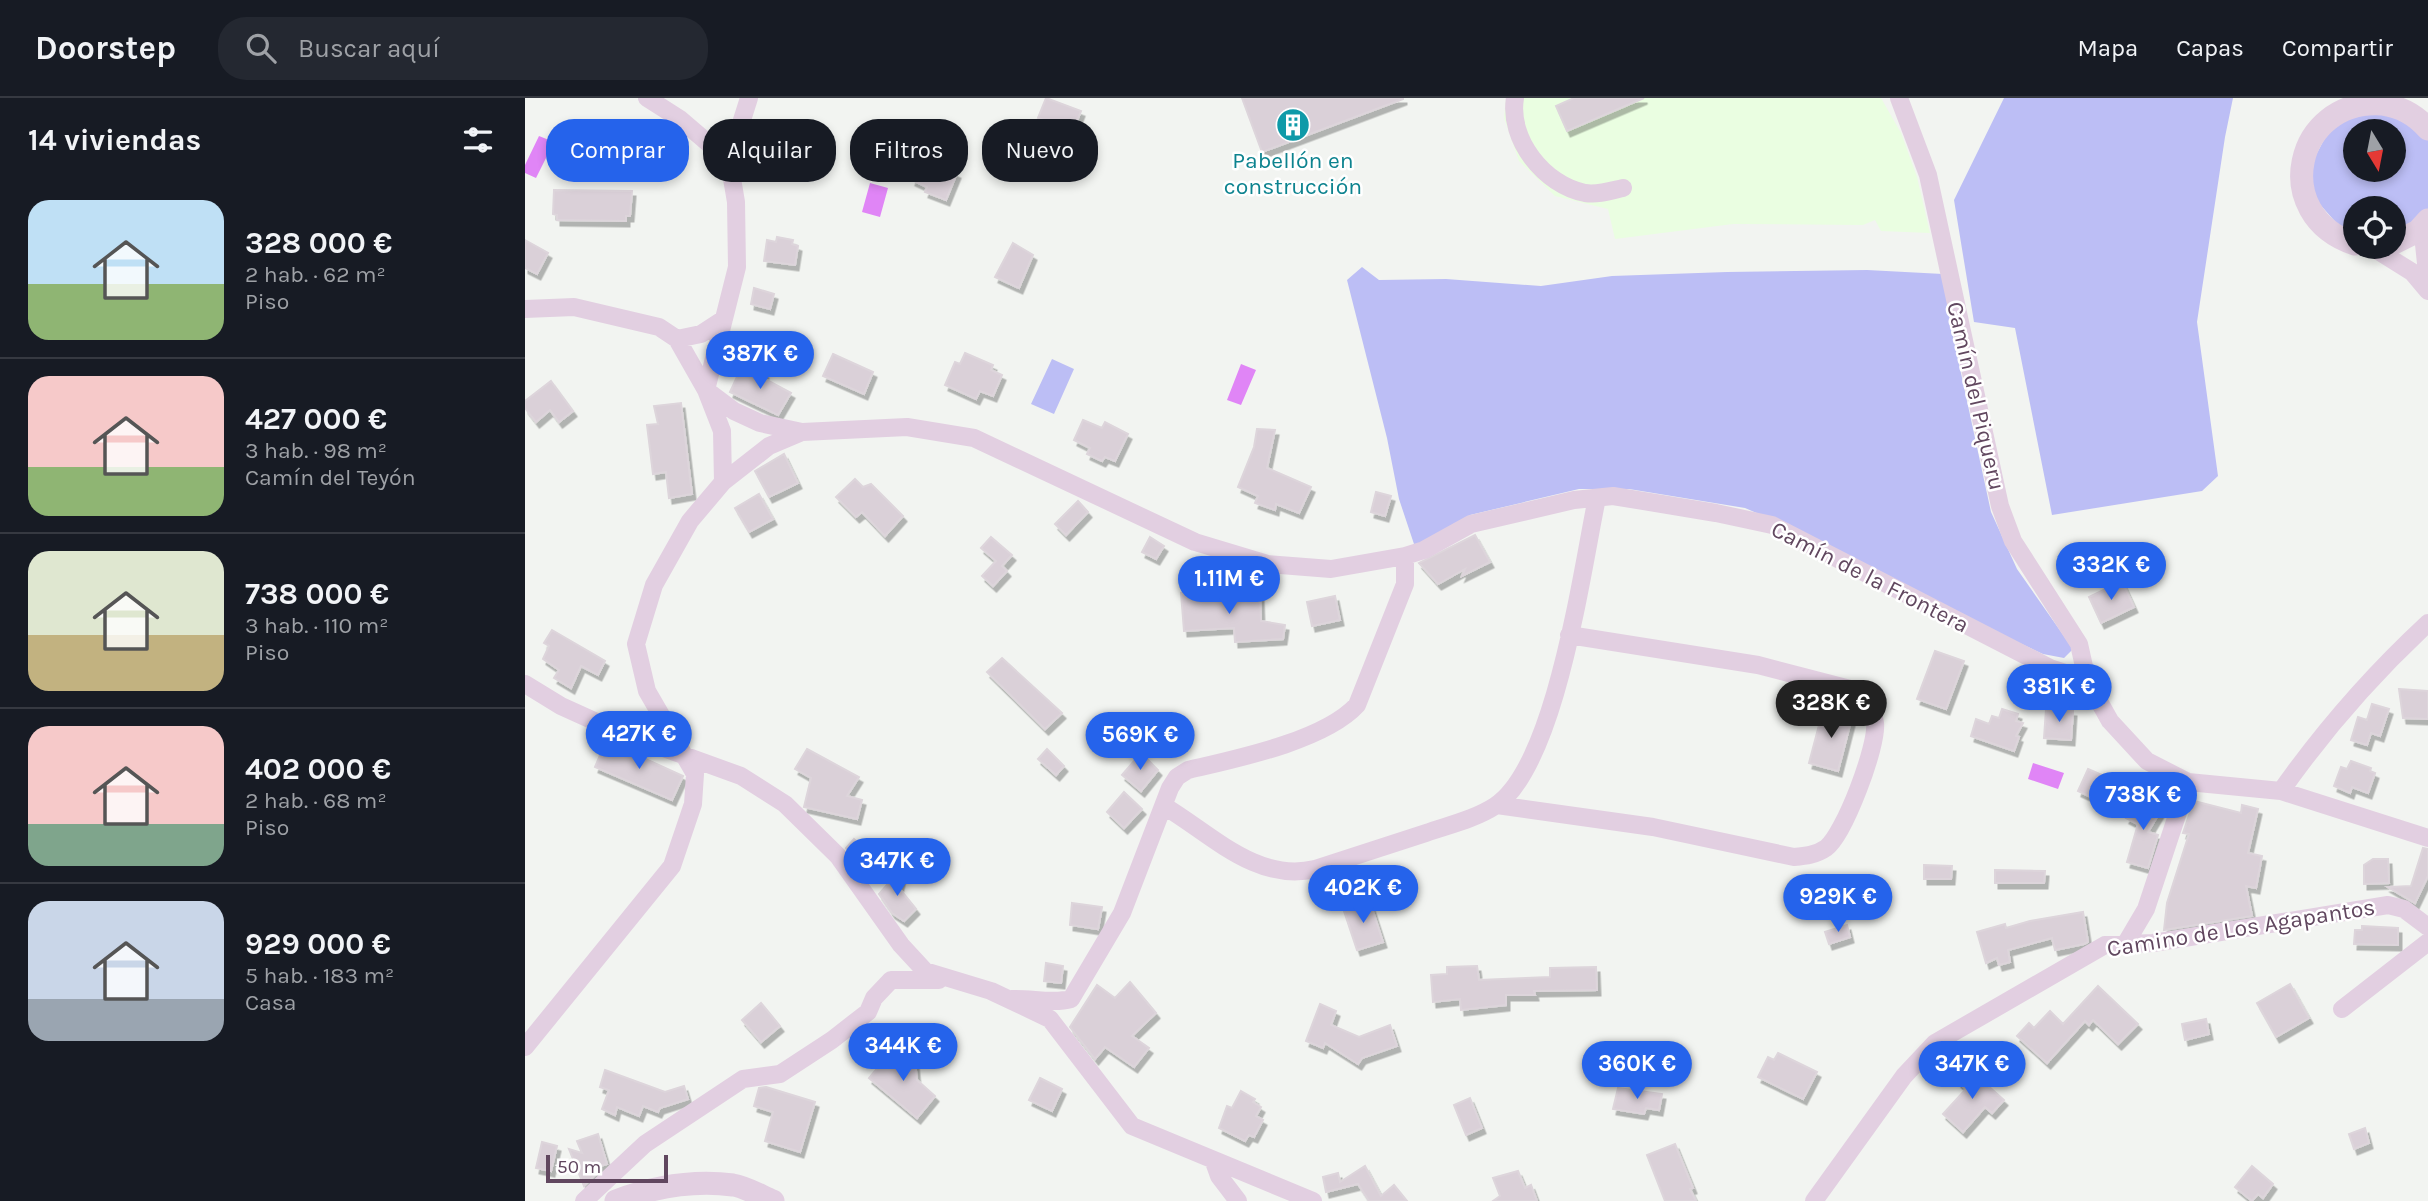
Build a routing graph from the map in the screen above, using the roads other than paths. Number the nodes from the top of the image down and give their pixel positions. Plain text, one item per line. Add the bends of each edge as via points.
1 (647, 98) edge
2 (749, 98) edge
3 (1515, 98) edge
4 (1899, 98) edge
5 (2333, 98) edge
6 (2395, 102) edge
7 (742, 119) edge
8 (2425, 123) edge
9 (2315, 130) junction
10 (703, 139) edge
11 (733, 182) edge
12 (1623, 188) dead end
13 (2428, 220) edge
14 (2406, 237) edge
15 (2343, 239) edge
16 (2391, 259) edge
17 (2428, 283) edge
18 (2428, 291) edge
19 (527, 312) edge
20 (724, 319) junction
21 (677, 339) junction
22 (706, 390) junction
23 (802, 432) junction
24 (723, 482) junction
25 (1597, 498) junction
26 (1405, 556) junction
27 (2428, 623) edge
28 (1569, 635) junction
29 (2087, 680) junction
30 (525, 684) edge
31 (681, 754) junction
32 (2188, 782) junction
33 (2281, 791) junction
34 (1497, 805) junction
35 (1164, 806) junction
36 (2428, 838) edge
37 (2428, 927) edge
38 (2428, 942) edge
39 (2126, 943) junction
40 (956, 981) junction
41 (1008, 999) junction
42 (2342, 1009) dead end
43 (525, 1047) edge
44 (1214, 1162) junction
45 (585, 1201) edge
46 (616, 1201) edge
47 (773, 1201) edge
48 (1238, 1201) edge
49 (1313, 1201) edge
50 (1814, 1201) edge

1 - 10 street
2 - 7 street
3 - 12 street via 1524,145 1552,178 1585,193
4 - 29 street, Camín del Piqueru via 1928,175 2000,506 2013,541 2079,644
5 - 9 street
6 - 8 street
6 - 9 street via 2341,108
9 - 15 street via 2301,166 2305,200 2318,221
11 - 20 street via 737,267
13 - 14 street
13 - 17 street via 2424,244
16 - 18 street
19 - 21 street via 574,307 659,327
20 - 21 street via 701,334
20 - 22 street
21 - 22 street
22 - 23 street via 760,423
22 - 24 street via 722,432
23 - 24 street via 769,446
23 - 26 street, Camín de la Frontera via 907,427 974,438 1195,542 1268,564 1331,569
24 - 31 street via 690,521 654,585 636,644 647,691
25 - 26 street, Camín de la Frontera via 1471,524
25 - 28 street
25 - 29 street, Camín de la Frontera via 1613,496 1772,525 2050,668
26 - 35 street via 1405,584 1357,705 1347,715 1270,750 1188,770 1177,777
27 - 33 street via 2318,739
28 - 34 street via 1531,762
28 - 34 street via 1758,665 1850,689 1862,697 1873,715 1875,733 1845,823 1825,849 1794,857 1653,827
29 - 32 street, Camín del Piqueru via 2110,721 2147,761
30 - 31 street via 561,706
31 - 40 street via 741,776 785,804 838,856 925,971
31 - 43 street via 695,774 693,804 672,866
32 - 33 street
32 - 39 street via 2154,889
33 - 36 street
34 - 35 street via 1466,820 1315,869 1289,873 1274,872 1244,859
35 - 41 street via 1122,913 1071,999
37 - 39 street, Camino de Los Agapantos via 2404,909 2388,905 2153,943
38 - 42 street
39 - 50 street, Camino de Los Agapantos via 2105,945 1935,1043 1904,1076
40 - 41 street
40 - 45 street via 891,980 868,1012 832,1040 780,1074 743,1079 645,1144
41 - 44 street via 1060,1027 1132,1126
44 - 48 street
44 - 49 street
46 - 47 street via 649,1189 693,1184 735,1185

